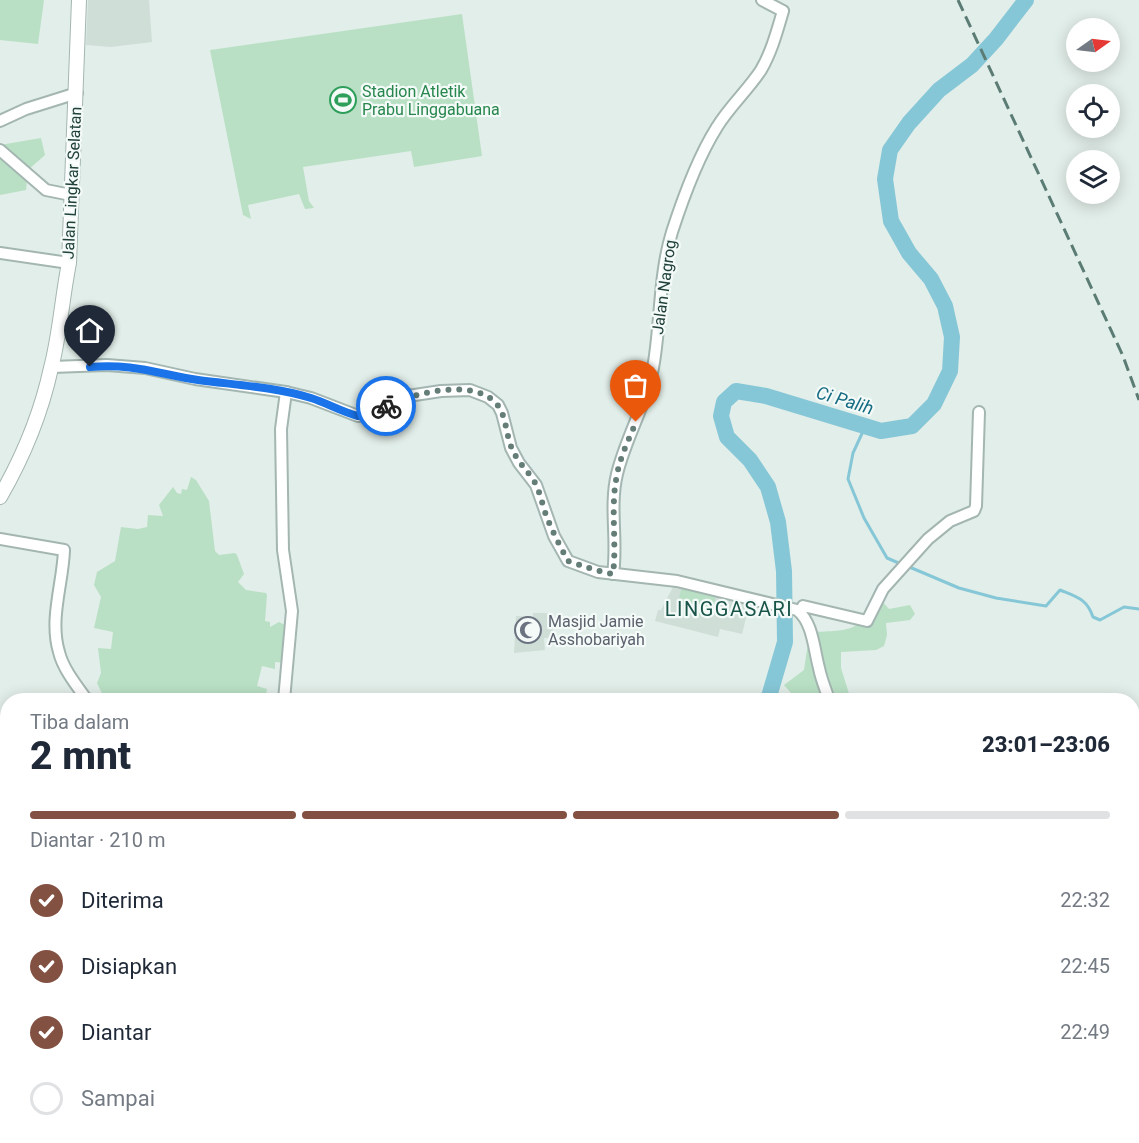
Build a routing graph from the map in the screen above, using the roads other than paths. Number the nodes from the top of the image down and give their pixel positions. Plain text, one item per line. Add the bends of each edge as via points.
1 (79, 0) edge
2 (762, 0) edge
3 (784, 5) edge
4 (76, 93) junction
5 (0, 121) edge
6 (0, 150) edge
7 (71, 195) junction
8 (0, 253) edge
9 (69, 263) junction
10 (52, 367) junction
11 (286, 392) junction
12 (979, 412) dead end
13 (0, 497) edge
14 (0, 539) edge
15 (613, 574) junction
16 (799, 611) junction
17 (83, 693) edge
18 (285, 693) edge
19 (827, 693) edge

1 - 4 street, Jalan Lingkar Selatan
2 - 3 street, Jalan Nagrog
3 - 15 street, Jalan Nagrog via 770,52 759,72 708,142 672,234 662,281 653,366 617,474
4 - 5 street
4 - 7 street, Jalan Lingkar Selatan
6 - 7 street via 46,190
7 - 9 street, Jalan Lingkar Selatan
8 - 9 street
9 - 10 street, Jalan Lingkar Selatan
10 - 11 street via 145,368
10 - 13 street, Jalan Lingkar Selatan via 18,465
11 - 15 street via 358,416 408,396 441,391 470,390 488,397 502,413 511,448 536,484 554,536 568,561
11 - 18 street via 281,429 283,550 292,611
12 - 16 street via 976,510 939,529 883,589 869,619 805,606
14 - 17 street via 64,550 56,638 59,654
15 - 16 street via 676,581
16 - 19 street via 811,634

